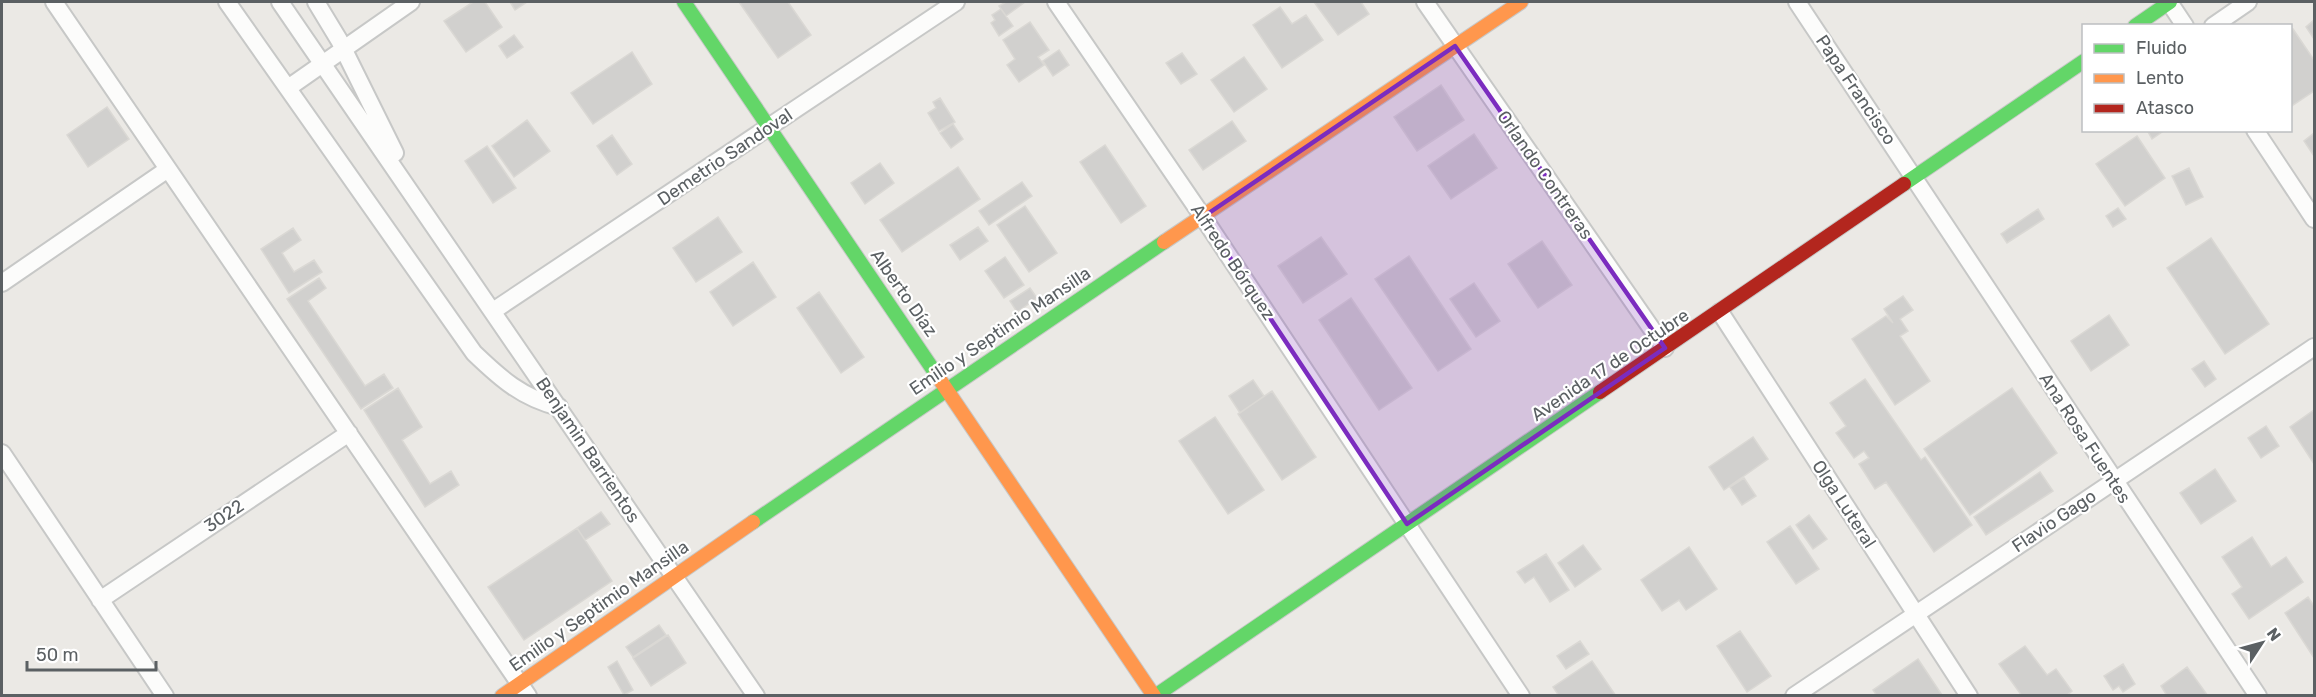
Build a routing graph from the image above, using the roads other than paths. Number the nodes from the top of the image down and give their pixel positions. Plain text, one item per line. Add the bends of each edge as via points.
1 (54, 2) edge
2 (227, 2) edge
3 (280, 2) edge
4 (316, 2) edge
5 (411, 2) edge
6 (684, 2) edge
7 (956, 2) edge
8 (1056, 2) edge
9 (1425, 2) edge
10 (1521, 2) edge
11 (1797, 2) edge
12 (2170, 2) edge
13 (2248, 2) edge
14 (2138, 24) edge
15 (2184, 24) edge
16 (2216, 24) edge
17 (1455, 46) junction
18 (343, 49) junction
19 (2082, 62) edge
20 (323, 63) junction
21 (288, 88) junction
22 (768, 128) junction
23 (2257, 132) edge
24 (168, 169) junction
25 (1914, 178) junction
26 (421, 205) junction
27 (1203, 218) junction
28 (2314, 219) edge
29 (2, 282) edge
30 (493, 310) junction
31 (1719, 312) junction
32 (2314, 347) edge
33 (1665, 348) junction
34 (948, 387) junction
35 (559, 406) junction
36 (349, 433) junction
37 (2, 453) edge
38 (2114, 481) junction
39 (1407, 524) junction
40 (674, 576) junction
41 (100, 600) junction
42 (1915, 615) junction
43 (524, 689) edge
44 (165, 696) edge
45 (502, 696) edge
46 (756, 696) edge
47 (1154, 696) edge
48 (1521, 696) edge
49 (1794, 696) edge
50 (1969, 696) edge
51 (2258, 696) edge

1 - 24 street
2 - 21 street
3 - 20 street, Benjamin Barrientos
4 - 18 street, Benjamin Barrientos
5 - 18 street
6 - 22 street, Alberto Díaz
7 - 22 street, Demetrio Sandoval
8 - 27 street, Alfredo Bórquez
9 - 17 street, Orlando Contreras
10 - 17 street, Emilio y Septimio Mansilla
11 - 25 street, Papa Francisco
12 - 14 street
12 - 15 street
13 - 16 street
17 - 27 street, Emilio y Septimio Mansilla
17 - 33 street, Orlando Contreras
18 - 20 street
18 - 26 street, Benjamin Barrientos
19 - 25 street, Avenida 17 de Octubre
20 - 21 street
20 - 26 street, Benjamin Barrientos
21 - 35 street via 474,353 508,386 537,402
22 - 30 street, Demetrio Sandoval
22 - 34 street, Alberto Díaz
23 - 28 street
24 - 29 street
24 - 36 street
25 - 31 street, Avenida 17 de Octubre
25 - 38 street, Ana Rosa Fuentes
26 - 30 street, Benjamin Barrientos
27 - 34 street, Emilio y Septimio Mansilla
27 - 39 street, Alfredo Bórquez
30 - 35 street, Benjamin Barrientos
31 - 33 street, Avenida 17 de Octubre
31 - 42 street, Olga Luteral
32 - 38 street, Flavio Gago
33 - 39 street, Avenida 17 de Octubre
34 - 40 street, Emilio y Septimio Mansilla
34 - 47 street, Alberto Díaz
35 - 40 street, Benjamin Barrientos
36 - 41 street, 3022
36 - 43 street
37 - 41 street
38 - 42 street, Flavio Gago
38 - 51 street, Ana Rosa Fuentes
39 - 47 street, Avenida 17 de Octubre
39 - 48 street, Alfredo Bórquez
40 - 43 street, Emilio y Septimio Mansilla
40 - 46 street, Benjamin Barrientos
41 - 44 street
42 - 49 street, Flavio Gago
42 - 50 street, Olga Luteral
43 - 45 street, Emilio y Septimio Mansilla

